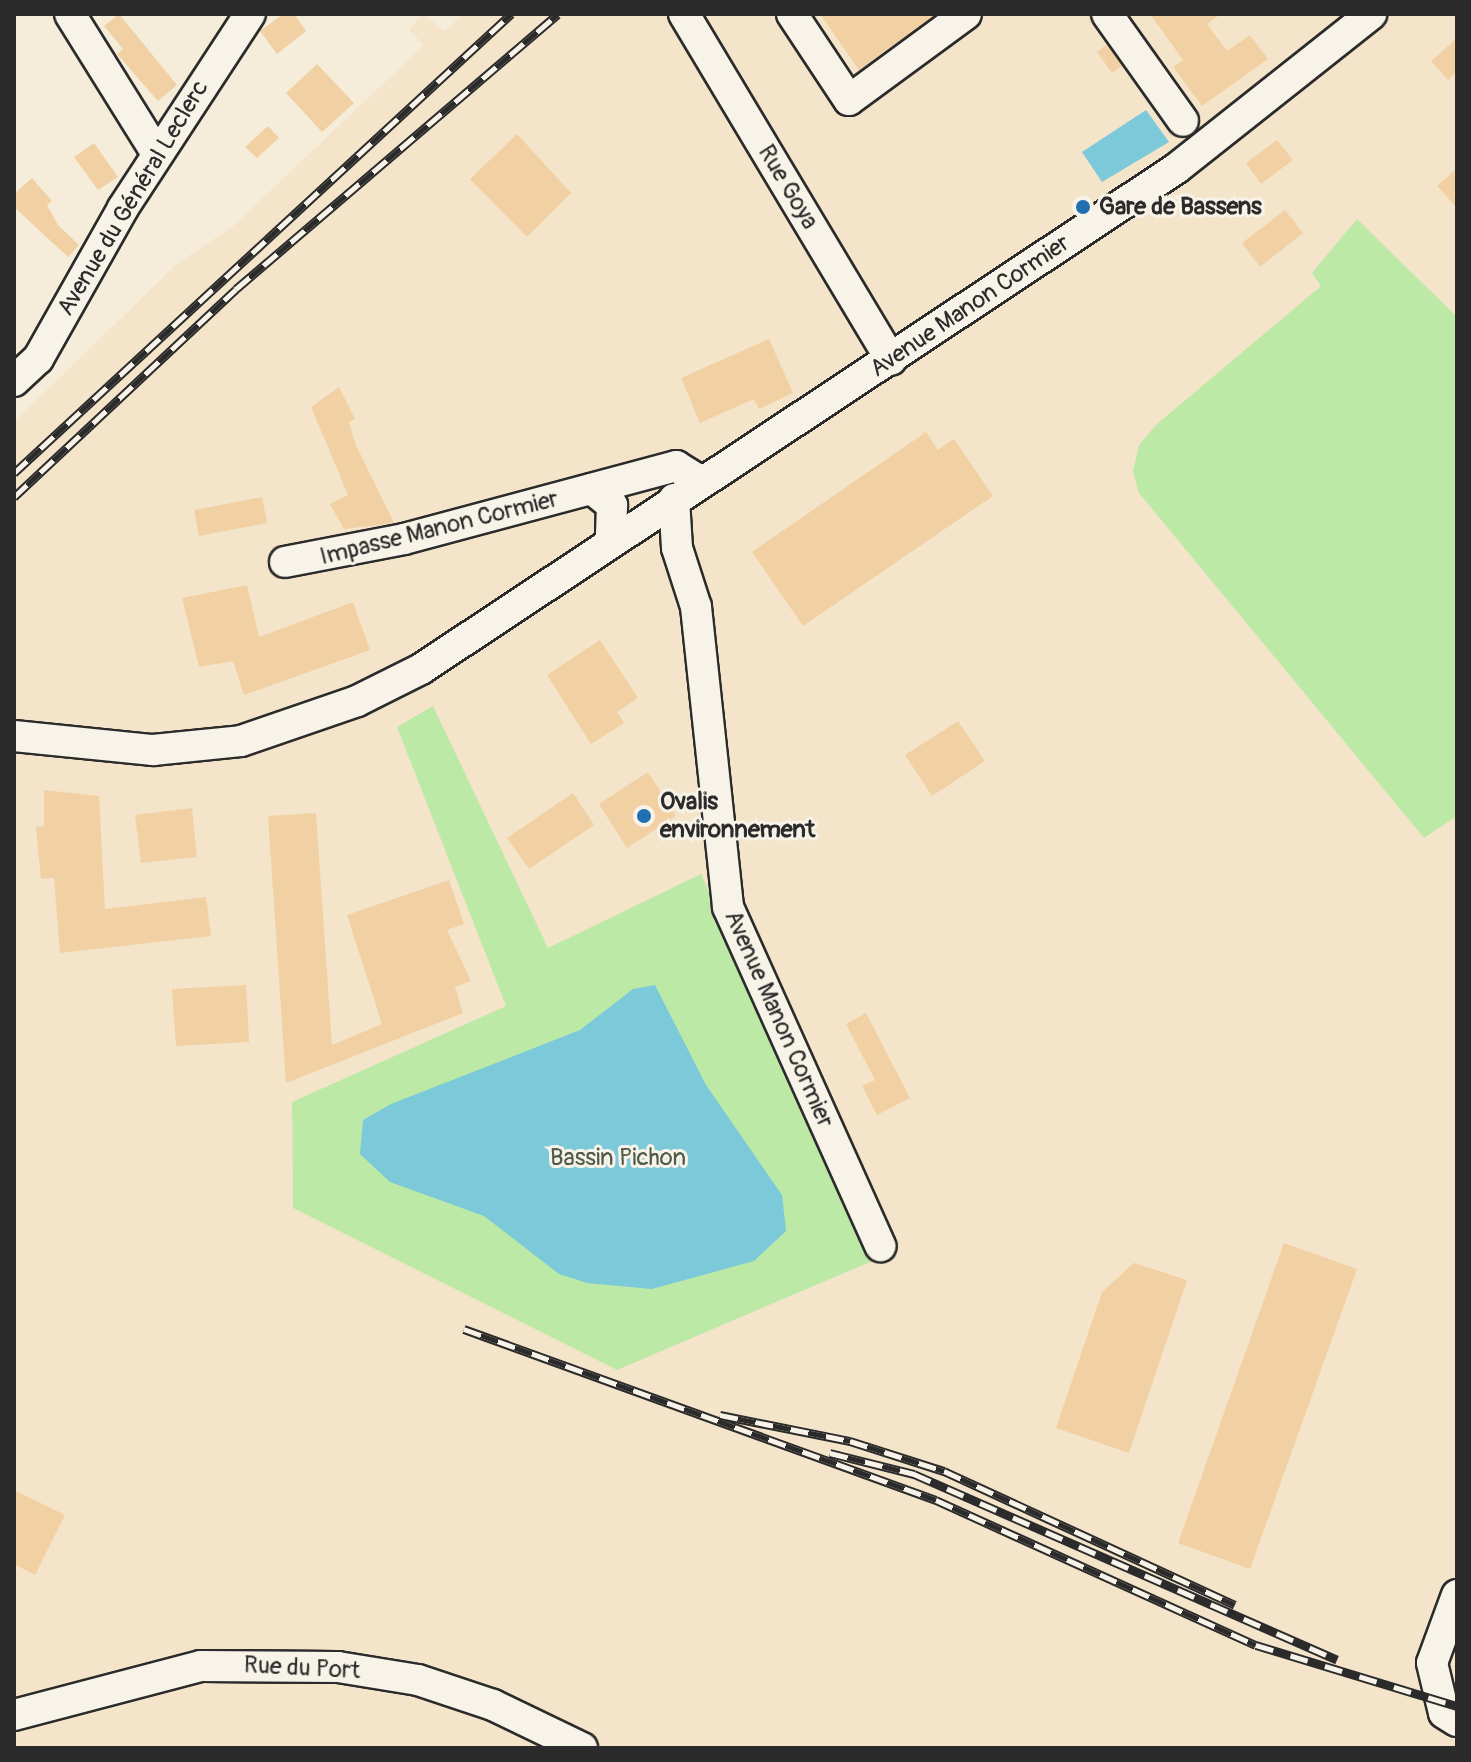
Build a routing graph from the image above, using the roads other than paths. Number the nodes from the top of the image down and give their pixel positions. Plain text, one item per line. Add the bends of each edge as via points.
1 (70, 14) edge
2 (250, 14) edge
3 (684, 14) edge
4 (792, 14) edge
5 (966, 14) edge
6 (1107, 14) edge
7 (1371, 14) edge
8 (1183, 121) dead end
9 (157, 154) junction
10 (891, 360) junction
11 (14, 381) edge
12 (700, 481) junction
13 (592, 489) junction
14 (674, 499) junction
15 (611, 543) junction
16 (285, 562) dead end
17 (14, 736) edge
18 (880, 1246) dead end
19 (1457, 1595) edge
20 (14, 1715) edge
21 (1457, 1721) edge
22 (582, 1748) edge

1 - 9 street
2 - 9 street, Avenue du Général Leclerc
3 - 10 street, Rue Goya
4 - 5 street via 849,100
6 - 8 street
7 - 10 street, Avenue Manon Cormier via 1177,168
9 - 11 street, Avenue du Général Leclerc via 38,359
10 - 12 street, Avenue Manon Cormier
12 - 13 street, Impasse Manon Cormier via 676,466
12 - 14 street, Avenue Manon Cormier
13 - 15 street via 612,505
13 - 16 street, Impasse Manon Cormier via 336,556
14 - 15 street, Avenue Manon Cormier
14 - 18 street, Avenue Manon Cormier via 677,548 696,607 728,907
15 - 17 street, Avenue Manon Cormier via 421,669 296,724 198,748
19 - 21 street via 1432,1663 1444,1713
20 - 22 street, Rue du Port via 201,1666 338,1667 463,1695

